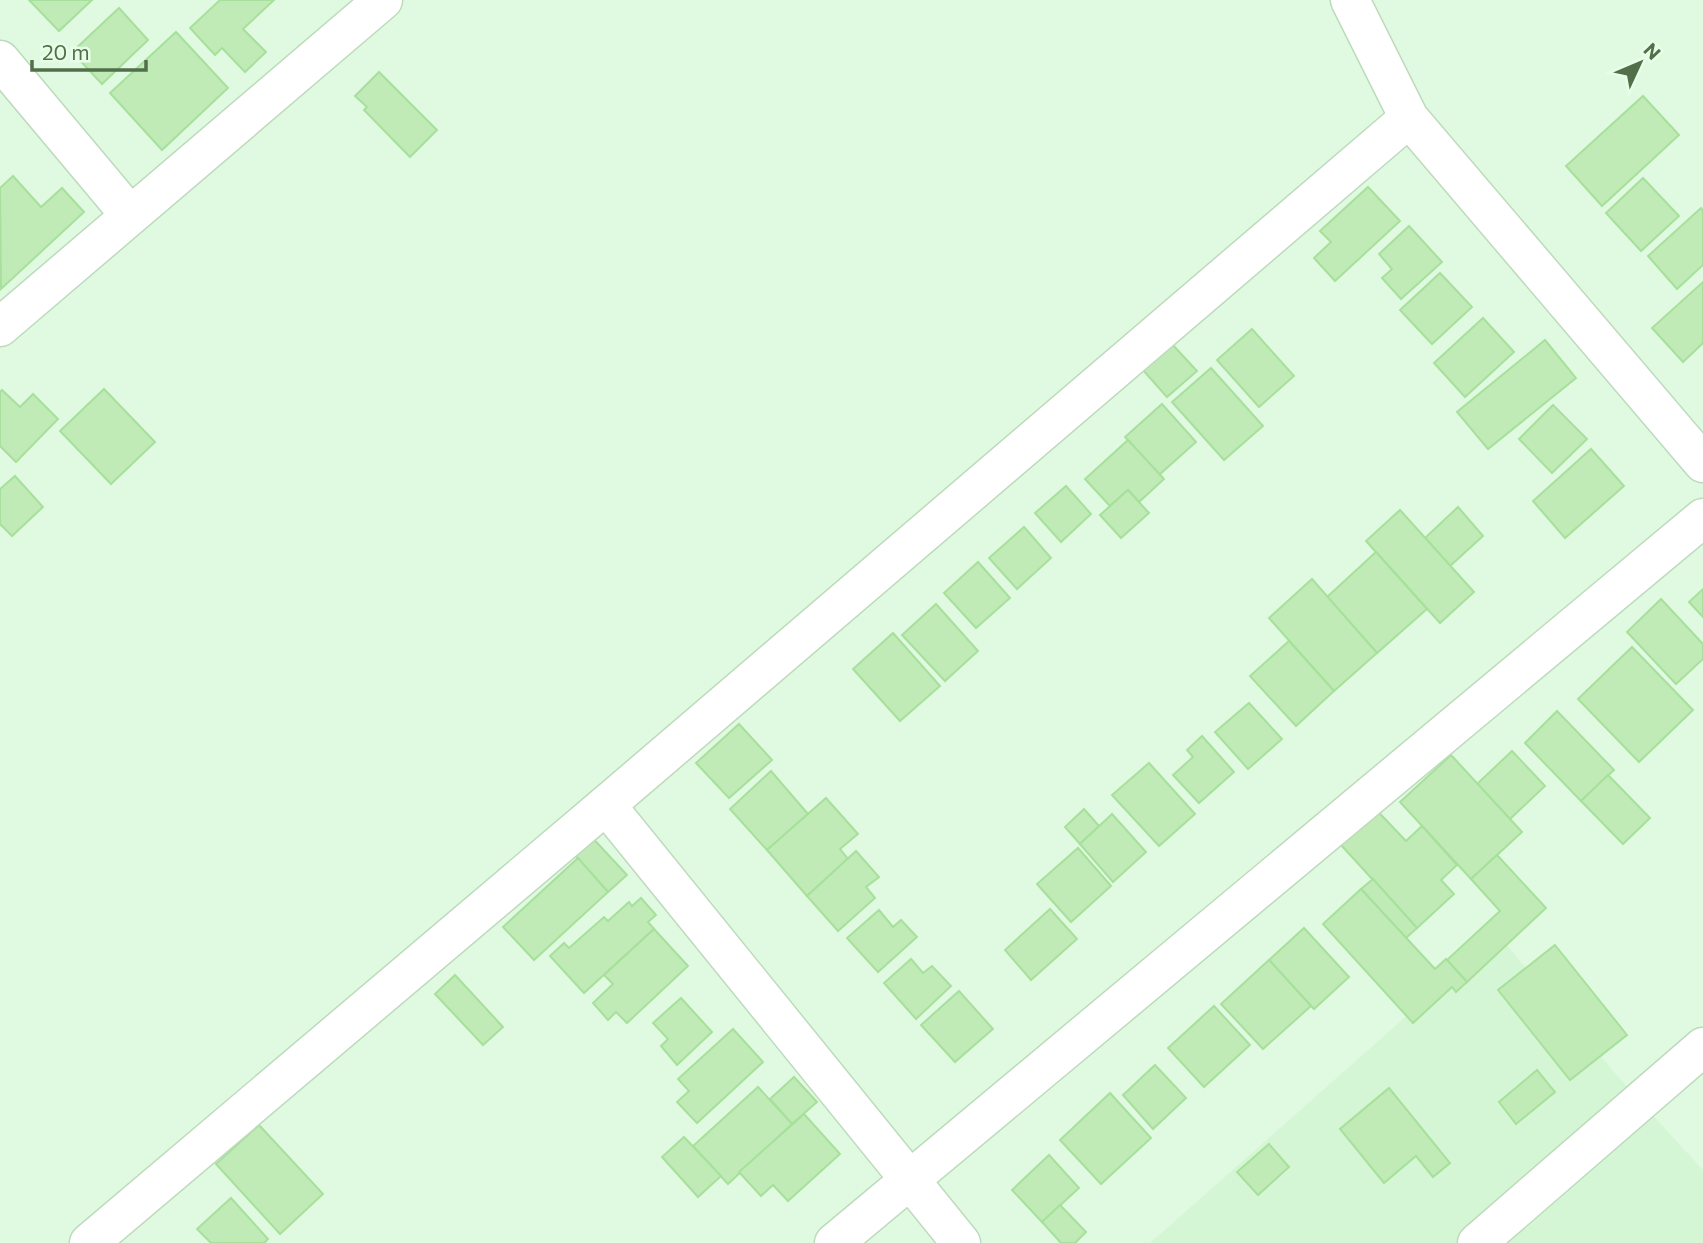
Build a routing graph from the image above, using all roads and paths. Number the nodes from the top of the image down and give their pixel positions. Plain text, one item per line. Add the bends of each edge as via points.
1 (383, 0) edge
2 (1350, 0) edge
3 (0, 60) edge
4 (1409, 118) junction
5 (130, 215) junction
6 (0, 327) edge
7 (1703, 463) edge
8 (1703, 517) edge
9 (606, 805) junction
10 (1703, 1047) edge
11 (910, 1180) junction
12 (89, 1243) edge
13 (834, 1243) edge
14 (961, 1243) edge
15 (1478, 1243) edge

1 - 5 street
2 - 4 street
3 - 5 street
4 - 7 street
4 - 9 street
5 - 6 street
8 - 11 street
9 - 11 street
9 - 12 street
10 - 15 street
11 - 13 street
11 - 14 street

